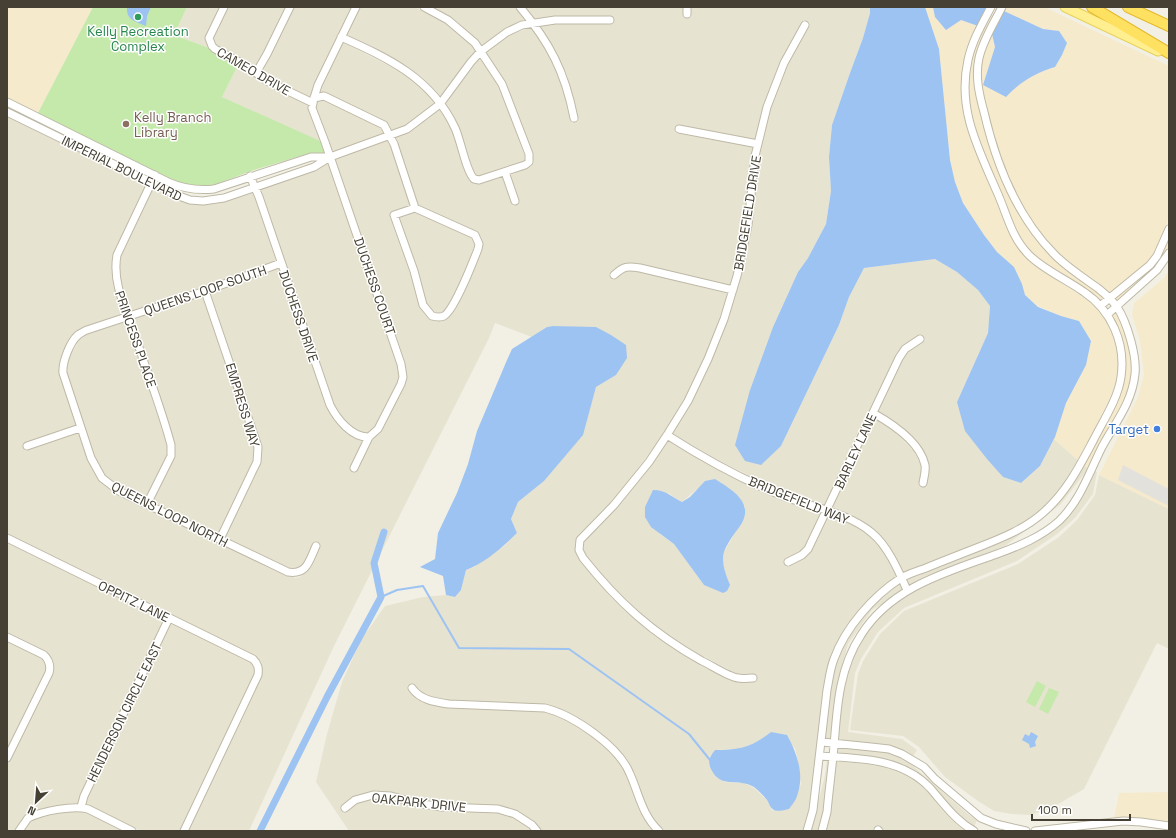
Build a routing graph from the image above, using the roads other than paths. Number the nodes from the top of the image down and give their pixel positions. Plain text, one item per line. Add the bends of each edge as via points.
1 (224, 7) edge
2 (290, 7) edge
3 (356, 7) edge
4 (424, 7) edge
5 (520, 7) edge
6 (991, 7) edge
7 (1065, 7) edge
8 (1092, 7) edge
9 (1128, 7) edge
10 (1001, 8) edge
11 (610, 20) dead end
12 (534, 23) junction
13 (805, 25) dead end
14 (1169, 26) edge
15 (341, 37) junction
16 (480, 52) junction
17 (1169, 53) edge
18 (1169, 56) edge
19 (256, 73) junction
20 (313, 100) junction
21 (7, 102) edge
22 (440, 104) junction
23 (7, 112) edge
24 (574, 118) dead end
25 (679, 129) dead end
26 (390, 135) junction
27 (758, 144) junction
28 (330, 157) junction
29 (505, 172) junction
30 (155, 176) junction
31 (250, 176) junction
32 (151, 183) junction
33 (254, 188) junction
34 (515, 201) dead end
35 (415, 208) junction
36 (1169, 229) edge
37 (1169, 253) edge
38 (281, 263) junction
39 (614, 275) dead end
40 (205, 290) junction
41 (733, 290) junction
42 (1109, 298) junction
43 (1100, 306) junction
44 (1117, 306) junction
45 (1108, 314) junction
46 (128, 316) junction
47 (920, 339) dead end
48 (873, 413) junction
49 (80, 428) junction
50 (667, 435) junction
51 (369, 437) junction
52 (27, 446) dead end
53 (354, 468) dead end
54 (923, 483) dead end
55 (148, 504) junction
56 (827, 511) junction
57 (7, 538) edge
58 (220, 539) junction
59 (316, 546) dead end
60 (788, 562) dead end
61 (902, 578) junction
62 (907, 590) junction
63 (169, 618) junction
64 (7, 637) edge
65 (753, 678) dead end
66 (412, 688) dead end
67 (822, 742) junction
68 (834, 743) junction
69 (820, 756) junction
70 (833, 757) junction
71 (7, 758) edge
72 (81, 807) junction
73 (345, 808) dead end
74 (981, 818) junction
75 (1169, 826) edge
76 (20, 831) edge
77 (132, 831) edge
78 (184, 831) edge
79 (537, 831) edge
80 (659, 831) edge
81 (807, 831) edge
82 (822, 831) edge
83 (975, 831) edge
84 (1026, 831) edge
85 (1035, 831) edge

1 - 19 street, CAMEO DRIVE via 211,33 210,42 215,49
2 - 19 street
3 - 15 street
4 - 16 street via 456,25 475,43
5 - 12 street
6 - 43 street via 972,46 965,76 967,116 974,140 1010,228 1021,246 1035,261 1082,290
7 - 18 main road
8 - 17 highway
9 - 14 highway
10 - 42 street via 979,57 977,76 989,135 1006,181 1031,227 1044,242 1061,260
11 - 12 street, IMPERIAL BOULEVARD via 555,20
12 - 16 street, IMPERIAL BOULEVARD via 507,32
12 - 24 street via 559,65
13 - 27 street, BRIDGEFIELD DRIVE via 775,85
15 - 20 street
15 - 22 street via 406,70 430,90
16 - 22 street, IMPERIAL BOULEVARD
16 - 29 street via 502,84 529,154 529,162
19 - 20 street, CAMEO DRIVE via 267,81
20 - 26 street, CAMEO DRIVE via 324,96 379,122
20 - 28 street, DUCHESS COURT via 312,108
21 - 30 street, IMPERIAL BOULEVARD
22 - 26 street, IMPERIAL BOULEVARD via 407,129
22 - 29 street via 457,131 472,178 479,180
23 - 32 street, IMPERIAL BOULEVARD
25 - 27 street
26 - 28 street, IMPERIAL BOULEVARD
26 - 35 street
27 - 41 street, BRIDGEFIELD DRIVE via 748,224
28 - 31 street, IMPERIAL BOULEVARD via 311,157
28 - 33 street, IMPERIAL BOULEVARD via 314,167
28 - 51 street, DUCHESS COURT via 387,319 402,371 401,384 378,429
29 - 34 street
30 - 31 street, IMPERIAL BOULEVARD via 178,186 197,190 214,189
30 - 32 street, PRINCESS PLACE
31 - 33 street, DUCHESS DRIVE
32 - 33 street, IMPERIAL BOULEVARD via 190,200 203,201 224,198
32 - 46 street, PRINCESS PLACE via 117,255 116,277
33 - 38 street, DUCHESS DRIVE
35 - 35 street via 394,215 423,305 432,316 440,317 449,311 479,244 475,235
36 - 42 street via 1150,265
37 - 44 street via 1157,270
38 - 40 street, QUEENS LOOP SOUTH
38 - 51 street, DUCHESS DRIVE via 330,405 349,429 361,437
39 - 41 street via 630,266
40 - 46 street, QUEENS LOOP SOUTH
40 - 58 street, EMPRESS WAY via 258,447 257,462
41 - 50 street, BRIDGEFIELD DRIVE via 705,366
42 - 43 street
42 - 44 street
43 - 45 street
44 - 45 street
44 - 62 street via 1131,338 1135,372 1132,390 1121,417 1105,442 1073,505 1058,522 1040,535
45 - 61 street via 1120,344 1121,377 1116,393 1078,470 1063,492 1045,512 1016,531
46 - 49 street, QUEENS LOOP NORTH via 78,334 64,360 63,373
46 - 55 street, PRINCESS PLACE via 172,446 171,456
47 - 48 street, BARLEY LANE via 905,349 899,358
48 - 54 street via 895,427 916,448 924,463
48 - 56 street, BARLEY LANE
49 - 52 street
49 - 55 street, QUEENS LOOP NORTH via 91,458 102,478 119,491
50 - 56 street, BRIDGEFIELD WAY via 752,482 782,496
50 - 65 street, BRIDGEFIELD DRIVE via 627,491 582,538 580,552 612,593 660,635 735,678
51 - 53 street, DUCHESS COURT
55 - 58 street, QUEENS LOOP NORTH
56 - 60 street, BARLEY LANE via 808,549
56 - 61 street, BRIDGEFIELD WAY via 853,521 873,533 888,552
57 - 63 street, OPPITZ LANE
58 - 59 street, QUEENS LOOP NORTH via 288,572 297,573 303,570
61 - 62 street, BRIDGEFIELD WAY
61 - 67 street via 870,604 843,640 834,658 827,690
62 - 68 street via 872,618 853,648 839,692
63 - 72 street, HENDERSON CIRCLE EAST
63 - 78 street, OPPITZ LANE via 253,659 258,666 258,676
64 - 71 street via 44,655 49,662 50,670
66 - 80 street via 417,694 436,702 544,708 574,720 622,758 631,774 644,813
67 - 68 street
67 - 69 street
68 - 70 street
68 - 74 street via 889,749 902,754 924,767
69 - 70 street
69 - 81 street via 813,810
70 - 82 street
70 - 83 street via 875,760 918,777 959,822
72 - 76 street via 32,816 25,821
72 - 77 street
73 - 79 street, OAKPARK DRIVE via 355,800 373,795 391,796 416,803 498,809 515,814
74 - 83 street
74 - 84 street
75 - 85 street via 1123,821

